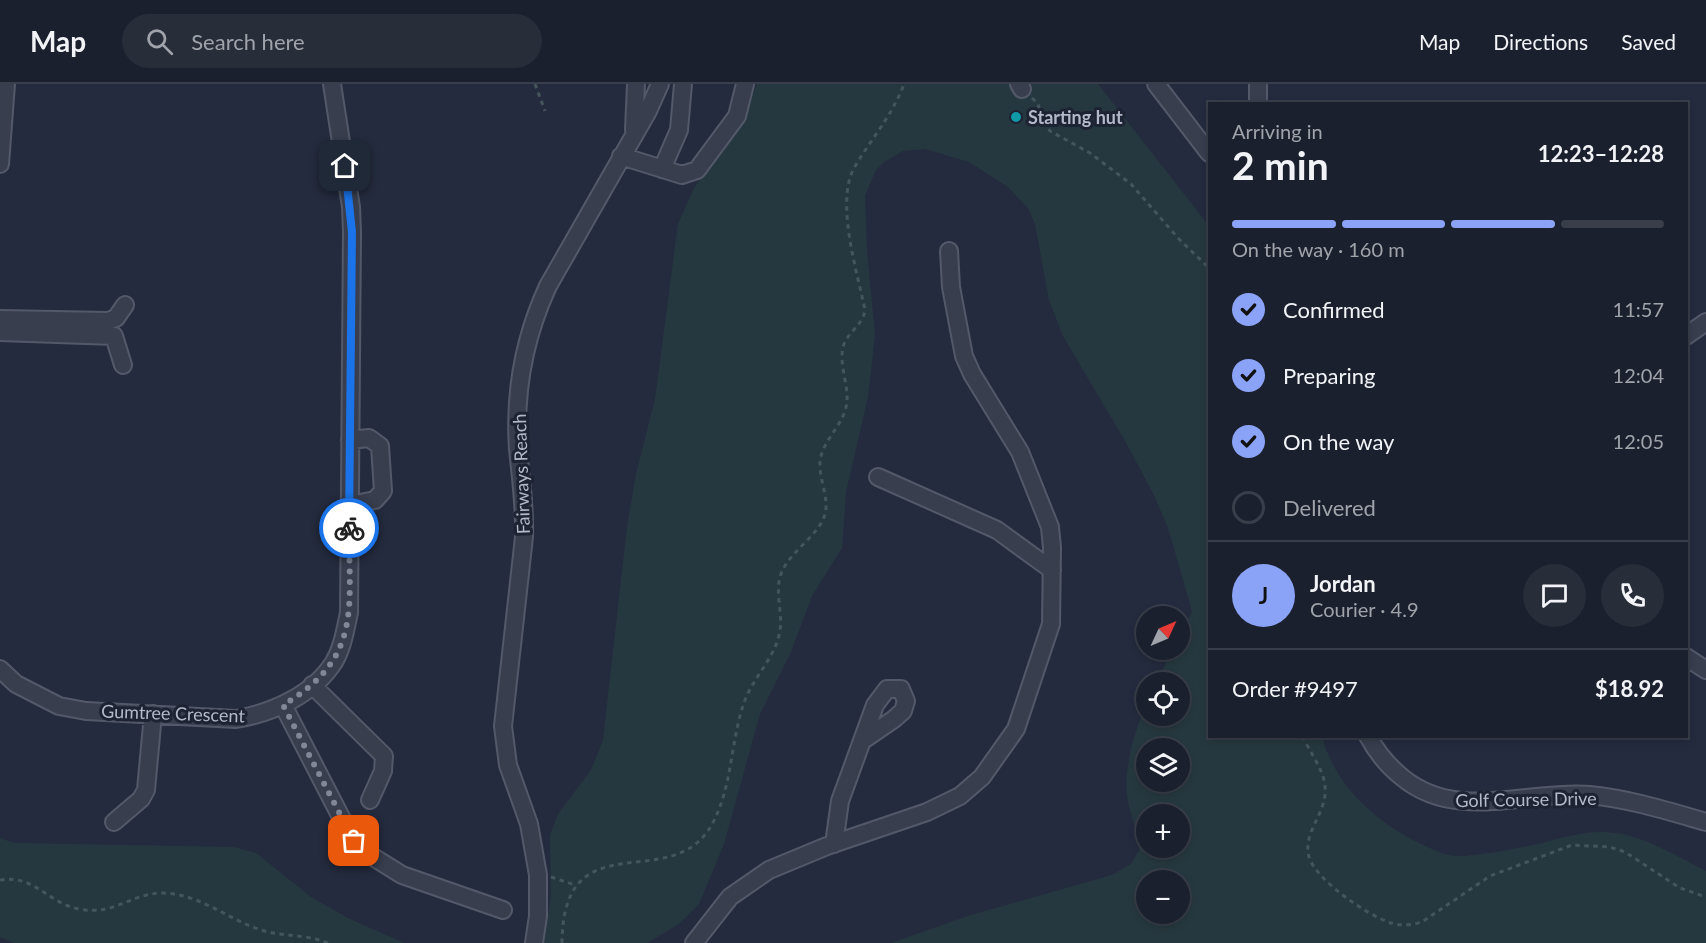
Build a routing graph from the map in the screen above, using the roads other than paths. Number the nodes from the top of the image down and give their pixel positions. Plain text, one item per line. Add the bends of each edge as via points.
1 (6, 84) edge
2 (332, 84) edge
3 (636, 84) edge
4 (660, 84) edge
5 (683, 84) edge
6 (745, 84) edge
7 (1156, 84) edge
8 (1258, 84) edge
9 (1258, 102) edge
10 (633, 134) junction
11 (1208, 152) edge
12 (621, 156) junction
13 (0, 164) edge
14 (662, 169) junction
15 (949, 251) dead end
16 (125, 305) dead end
17 (0, 319) edge
18 (1706, 322) edge
19 (0, 332) edge
20 (1688, 335) edge
21 (123, 365) dead end
22 (350, 440) junction
23 (878, 477) dead end
24 (350, 505) junction
25 (1052, 570) junction
26 (1688, 658) edge
27 (0, 669) edge
28 (1706, 670) edge
29 (312, 685) junction
30 (283, 705) junction
31 (153, 714) junction
32 (1369, 738) edge
33 (861, 741) dead end
34 (370, 800) dead end
35 (114, 822) dead end
36 (1706, 822) edge
37 (834, 844) junction
38 (503, 910) dead end
39 (534, 943) edge
40 (694, 943) edge

1 - 13 street
2 - 22 street, Gumtree Crescent via 351,207
3 - 10 street, Fairways Reach
4 - 10 street, Fairways Reach
5 - 14 street via 679,130
6 - 14 street via 737,116 705,163 687,175
7 - 11 street
8 - 9 street
10 - 12 street, Fairways Reach
12 - 14 street
12 - 39 street, Fairways Reach via 534,316 518,402 524,537 503,726 508,765 529,824 538,875
15 - 25 street via 951,287 964,357 1008,428 1046,512
16 - 17 street via 116,318 108,321
18 - 20 street
19 - 21 street via 114,336
22 - 24 street, Gumtree Crescent
22 - 24 street via 369,438 380,446 383,491 375,500
23 - 25 street via 997,530
24 - 29 street, Gumtree Crescent via 349,613 333,663
25 - 37 street via 1051,624 1016,729 998,758 960,796 927,812
26 - 28 street
27 - 31 street, Gumtree Crescent via 16,684 59,706
29 - 30 street, Gumtree Crescent
29 - 34 street via 384,756 383,771
30 - 31 street, Gumtree Crescent via 260,715 236,719
30 - 38 street via 362,850 402,875
31 - 35 street via 146,790
32 - 36 street, Golf Course Drive via 1394,771 1427,795 1446,801 1588,795 1621,799
33 - 37 street via 840,801
37 - 40 street via 747,882 712,916

